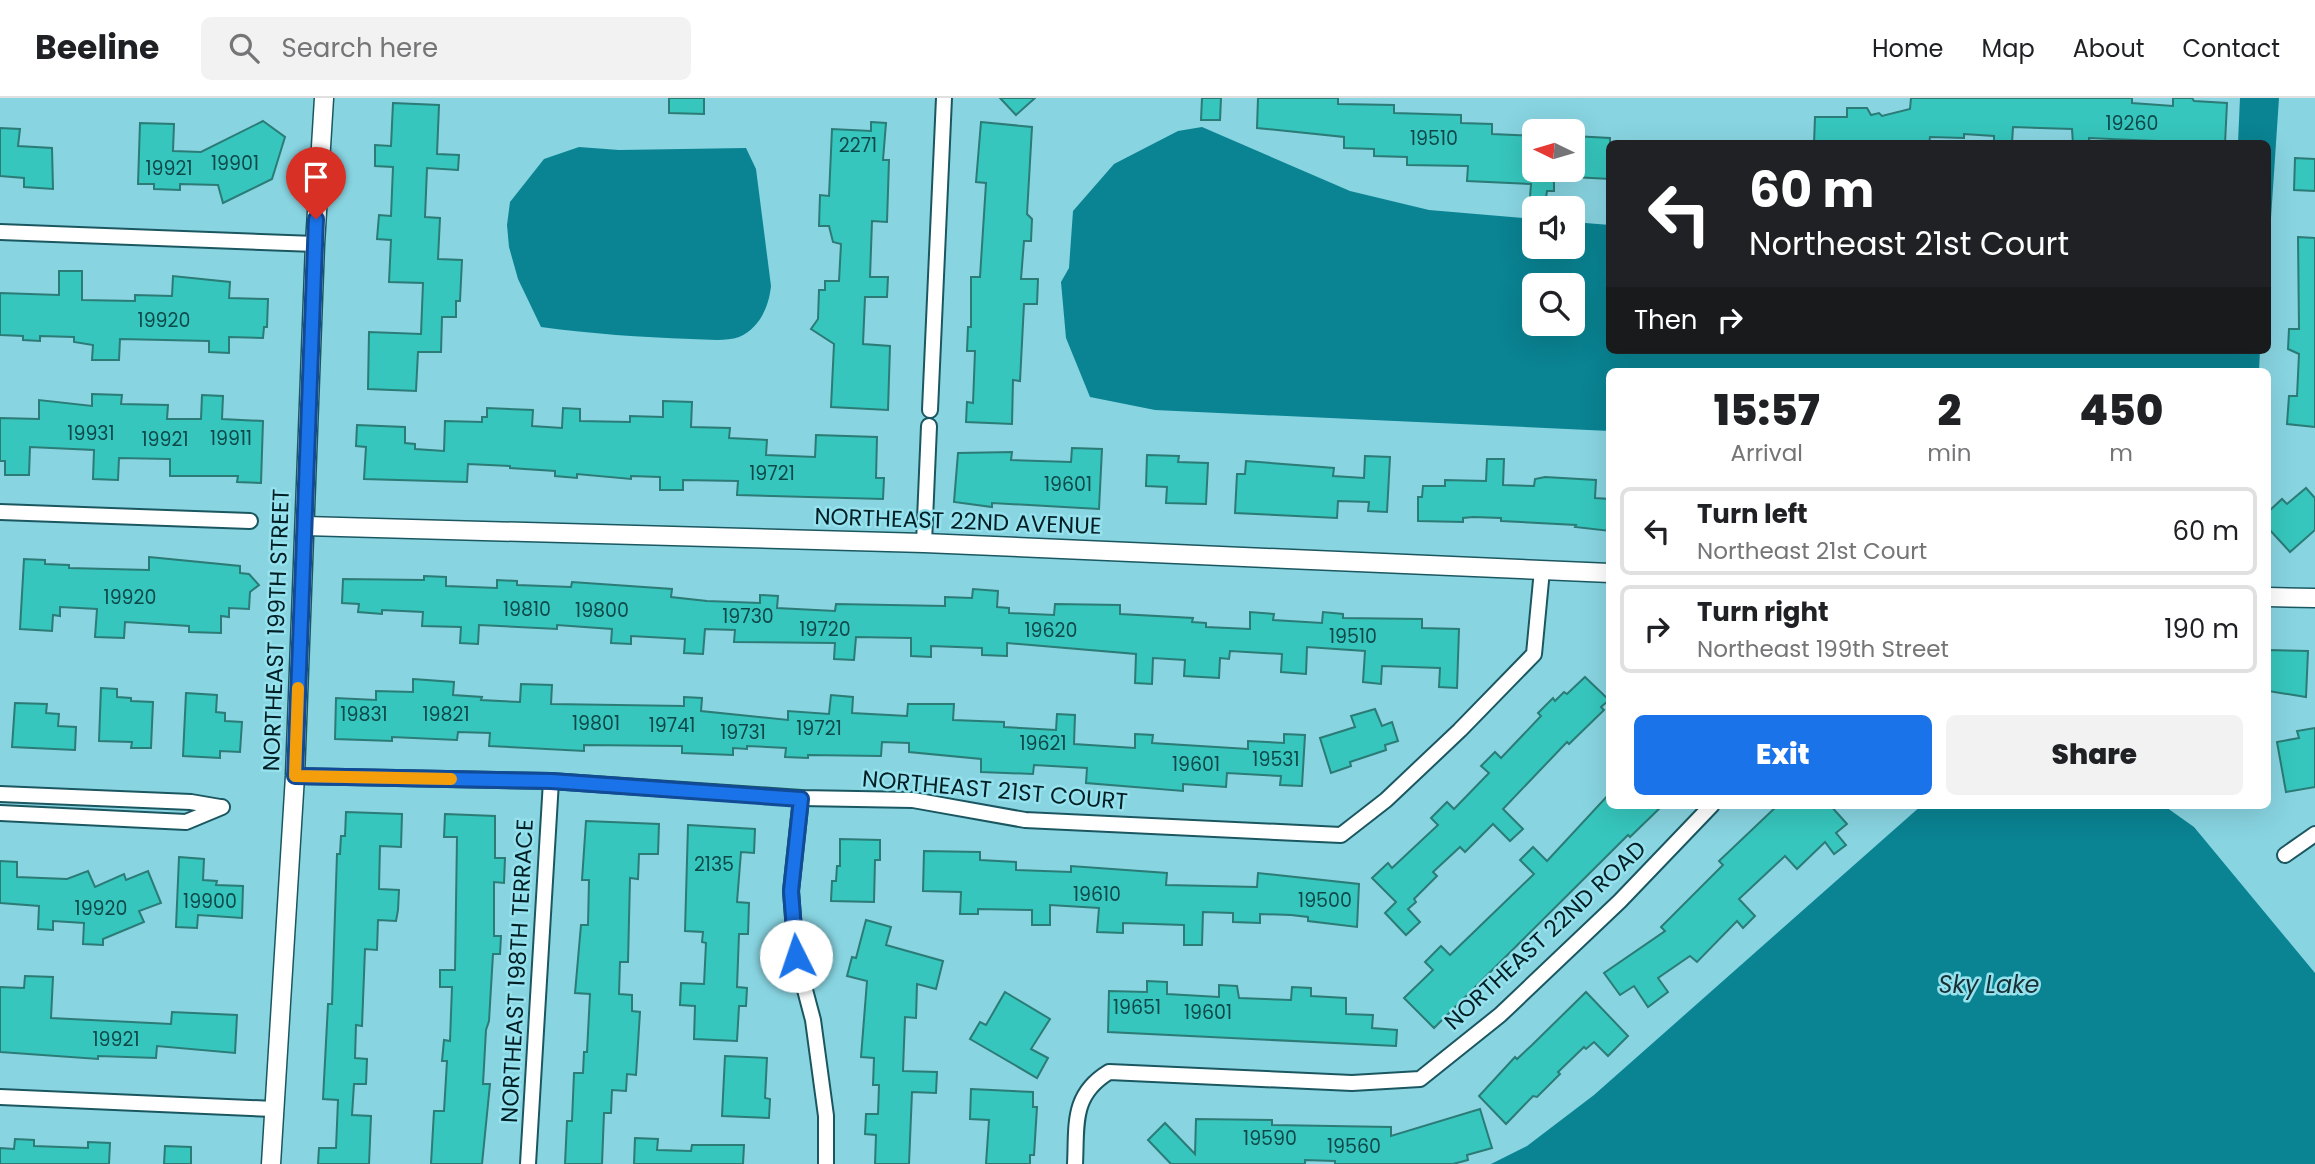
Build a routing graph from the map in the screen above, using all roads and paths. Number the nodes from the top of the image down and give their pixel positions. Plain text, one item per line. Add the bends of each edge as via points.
1 (324, 98) edge
2 (944, 98) edge
3 (0, 232) edge
4 (315, 244) junction
5 (930, 410) dead end
6 (929, 426) dead end
7 (0, 512) edge
8 (250, 521) dead end
9 (305, 526) junction
10 (924, 543) junction
11 (1542, 570) junction
12 (1606, 573) edge
13 (2271, 597) edge
14 (2315, 598) edge
15 (295, 776) junction
16 (551, 781) junction
17 (0, 794) edge
18 (801, 799) junction
19 (1708, 809) edge
20 (0, 813) edge
21 (2315, 834) edge
22 (2285, 855) dead end
23 (0, 1097) edge
24 (275, 1109) junction
25 (271, 1164) edge
26 (528, 1164) edge
27 (826, 1164) edge
28 (1074, 1164) edge

1 - 4 street, NORTHEAST 199TH STREET
2 - 5 street
3 - 4 street
4 - 9 street, NORTHEAST 199TH STREET
6 - 10 street
7 - 8 street
9 - 10 street, NORTHEAST 22ND AVENUE
9 - 15 street, NORTHEAST 199TH STREET
10 - 11 street, NORTHEAST 22ND AVENUE
11 - 12 street, NORTHEAST 22ND AVENUE
11 - 18 street, NORTHEAST 21ST COURT via 1534,654 1386,800 1341,835 1025,820 912,800
13 - 14 street
15 - 16 street, NORTHEAST 21ST COURT
15 - 24 street, NORTHEAST 199TH STREET
16 - 18 street, NORTHEAST 21ST COURT
16 - 26 street, NORTHEAST 198TH TERRACE
17 - 20 street via 222,807 186,822
18 - 27 street via 791,891 796,956 813,1020 822,1089
19 - 28 street, NORTHEAST 22ND ROAD via 1500,1015 1420,1079 1352,1083 1109,1072 1094,1081 1078,1105
21 - 22 street
23 - 24 street
24 - 25 street, NORTHEAST 199TH STREET

